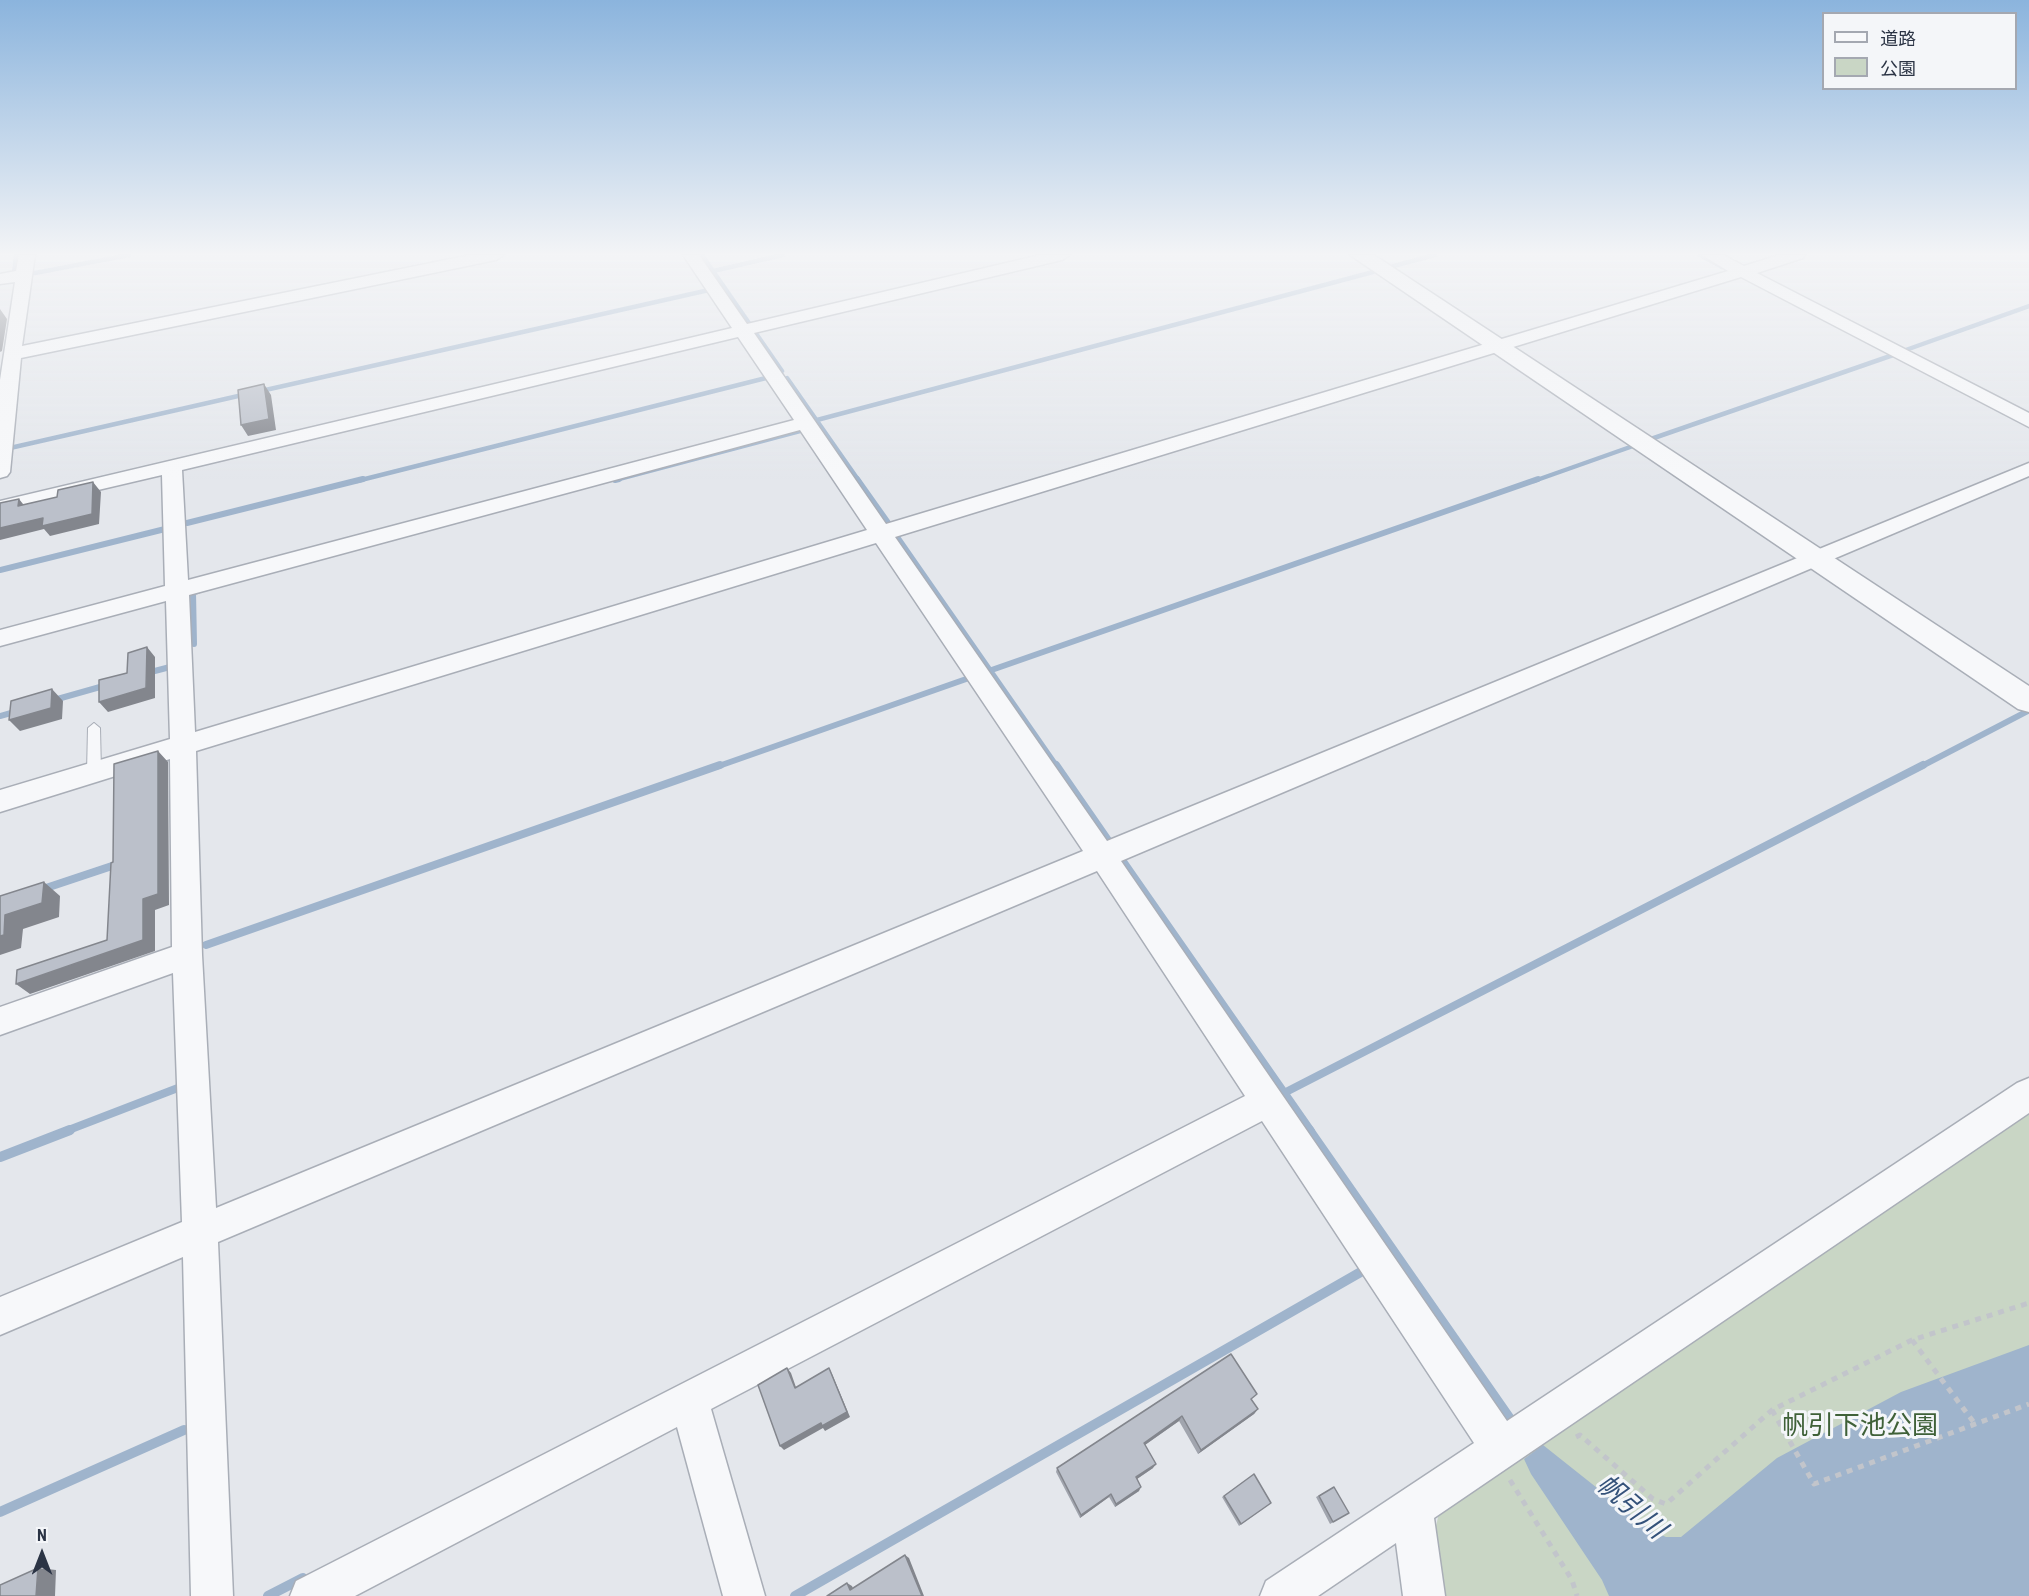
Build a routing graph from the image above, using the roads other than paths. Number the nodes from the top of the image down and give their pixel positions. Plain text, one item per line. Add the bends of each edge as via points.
1 (14, 329) edge
2 (140, 329) edge
3 (740, 329) edge
4 (752, 329) edge
5 (1472, 329) edge
6 (1552, 329) edge
7 (1853, 329) edge
8 (742, 332) junction
9 (1497, 346) junction
10 (8, 357) edge
11 (2029, 421) edge
12 (804, 423) junction
13 (172, 467) junction
14 (2029, 469) edge
15 (0, 472) edge
16 (0, 507) edge
17 (880, 534) junction
18 (1813, 558) junction
19 (177, 591) junction
20 (0, 638) edge
21 (2029, 701) edge
22 (94, 728) dead end
23 (183, 744) junction
24 (94, 772) junction
25 (0, 801) edge
26 (1102, 856) junction
27 (187, 955) junction
28 (0, 1021) edge
29 (2029, 1094) edge
30 (1266, 1102) junction
31 (200, 1234) junction
32 (0, 1316) edge
33 (688, 1400) junction
34 (1516, 1448) junction
35 (1412, 1509) junction
36 (212, 1596) edge
37 (311, 1596) edge
38 (744, 1596) edge
39 (1281, 1596) edge
40 (1424, 1596) edge

1 - 10 street
2 - 10 street
3 - 8 street
4 - 8 street
5 - 9 street
6 - 9 street
7 - 11 street
8 - 12 street
8 - 13 street
9 - 17 street
9 - 18 street
10 - 15 street
12 - 17 street
12 - 19 street
13 - 16 street
13 - 19 street
14 - 18 street
17 - 23 street
17 - 26 street
18 - 21 street
18 - 26 street
19 - 20 street
19 - 23 street
22 - 24 lane
23 - 24 street
23 - 27 street
24 - 25 street
26 - 30 street
26 - 31 street
27 - 28 street
27 - 31 street
29 - 34 street
30 - 33 street
30 - 34 street
31 - 32 street
31 - 36 street
33 - 37 street
33 - 38 street
34 - 35 street
35 - 39 street
35 - 40 street

